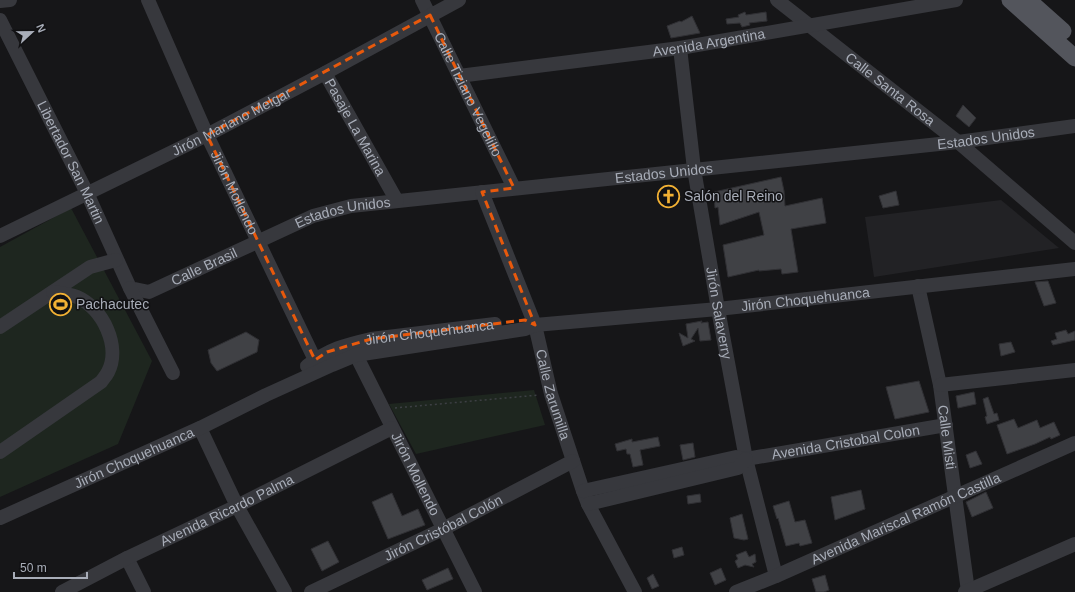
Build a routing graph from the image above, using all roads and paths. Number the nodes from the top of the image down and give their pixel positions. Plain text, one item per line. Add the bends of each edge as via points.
1 (10, 0) edge
2 (148, 0) edge
3 (422, 0) edge
4 (459, 0) edge
5 (777, 0) edge
6 (956, 0) edge
7 (1010, 0) edge
8 (0, 1) edge
9 (1033, 5) edge
10 (430, 15) junction
11 (0, 20) edge
12 (808, 25) junction
13 (1075, 42) edge
14 (680, 48) junction
15 (1075, 58) edge
16 (325, 73) junction
17 (459, 76) junction
18 (1075, 126) edge
19 (207, 135) junction
20 (958, 142) junction
21 (694, 169) junction
22 (514, 188) junction
23 (482, 192) junction
24 (87, 193) junction
25 (397, 201) junction
26 (0, 236) edge
27 (258, 242) junction
28 (1075, 243) edge
29 (116, 260) junction
30 (1075, 269) edge
31 (918, 286) junction
32 (130, 288) junction
33 (53, 292) junction
34 (718, 309) junction
35 (535, 325) junction
36 (0, 327) edge
37 (356, 355) junction
38 (314, 360) junction
39 (1075, 370) edge
40 (173, 373) dead end
41 (940, 385) junction
42 (551, 394) junction
43 (266, 395) junction
44 (382, 409) junction
45 (946, 425) junction
46 (200, 428) junction
47 (392, 428) junction
48 (1075, 442) edge
49 (0, 452) edge
50 (746, 459) junction
51 (573, 461) junction
52 (956, 495) junction
53 (586, 497) junction
54 (237, 506) junction
55 (0, 518) edge
56 (443, 529) junction
57 (1075, 544) edge
58 (127, 558) junction
59 (776, 576) junction
60 (62, 592) edge
61 (144, 592) edge
62 (285, 592) edge
63 (313, 592) edge
64 (475, 592) edge
65 (635, 592) edge
66 (736, 592) edge
67 (967, 592) edge

1 - 8 street
2 - 19 street, Jirón Mollendo
3 - 10 street, Calle Tiziano Vegelillo
4 - 10 street, Jirón Mariano Melgar
5 - 12 street, Calle Santa Rosa
6 - 12 street, Avenida Argentina
7 - 9 main road
9 - 13 main road
9 - 15 main road
10 - 16 street, Jirón Mariano Melgar
10 - 17 street, Calle Tiziano Vegelillo
11 - 24 street, Libertador San Martin
12 - 14 street, Avenida Argentina
12 - 20 street, Calle Santa Rosa
14 - 17 street, Avenida Argentina
14 - 21 street, Jirón Salaverry
16 - 19 street, Jirón Mariano Melgar
16 - 25 street, Pasaje La Marina
17 - 22 street, Calle Tiziano Vegelillo
18 - 20 street, Estados Unidos
19 - 24 street, Jirón Mariano Melgar
19 - 27 street, Jirón Mollendo
20 - 21 street, Estados Unidos
20 - 28 street, Calle Santa Rosa
21 - 22 street, Estados Unidos
21 - 34 street, Jirón Salaverry
22 - 23 street, Estados Unidos
23 - 25 street, Estados Unidos
23 - 35 street, Calle Zarumilla
24 - 26 street, Jirón Mariano Melgar
24 - 29 street, Libertador San Martin
25 - 27 street, Estados Unidos via 351,206 313,216
27 - 32 street, Calle Brasil via 149,292
27 - 38 street, Jirón Mollendo
29 - 32 street, Libertador San Martin
29 - 33 street via 90,268
30 - 31 street, Jirón Choquehuanca
31 - 34 street, Jirón Choquehuanca
31 - 41 street, Calle Misti
32 - 40 street, Libertador San Martin
33 - 36 street
33 - 49 street via 77,297 89,304 102,318 110,334 112,355 108,372 101,382
34 - 35 street, Jirón Choquehuanca
34 - 50 street, Jirón Salaverry
35 - 37 street, Jirón Choquehuanca via 524,329
35 - 38 street, Jirón Choquehuanca via 525,320 371,339 327,352
35 - 42 street, Calle Zarumilla
37 - 43 street, Jirón Choquehuanca
37 - 44 street, Jirón Mollendo
38 - 43 street, Jirón Choquehuanca
39 - 41 street
41 - 45 street, Calle Misti
42 - 44 path
42 - 51 street, Calle Zarumilla
43 - 46 street, Jirón Choquehuanca
44 - 47 street, Jirón Mollendo
45 - 50 street, Avenida Cristobal Colon
45 - 52 street, Calle Misti
46 - 54 street
46 - 55 street, Jirón Choquehuanca
47 - 54 street, Avenida Ricardo Palma
47 - 56 street, Jirón Mollendo
48 - 52 street, Avenida Mariscal Ramón Castilla
50 - 53 street, Avenida Cristobal Colon via 736,457
50 - 59 street, Jirón Salaverry
51 - 53 street, Calle Zarumilla
51 - 56 street, Jirón Cristóbal Colón
52 - 59 street, Avenida Mariscal Ramón Castilla
52 - 67 street, Calle Misti
53 - 65 street, Calle Zarumilla
54 - 58 street, Avenida Ricardo Palma
54 - 62 street
56 - 63 street, Jirón Cristóbal Colón
56 - 64 street, Jirón Mollendo
57 - 67 street
58 - 60 street, Avenida Ricardo Palma
58 - 61 street
59 - 66 street, Avenida Mariscal Ramón Castilla

